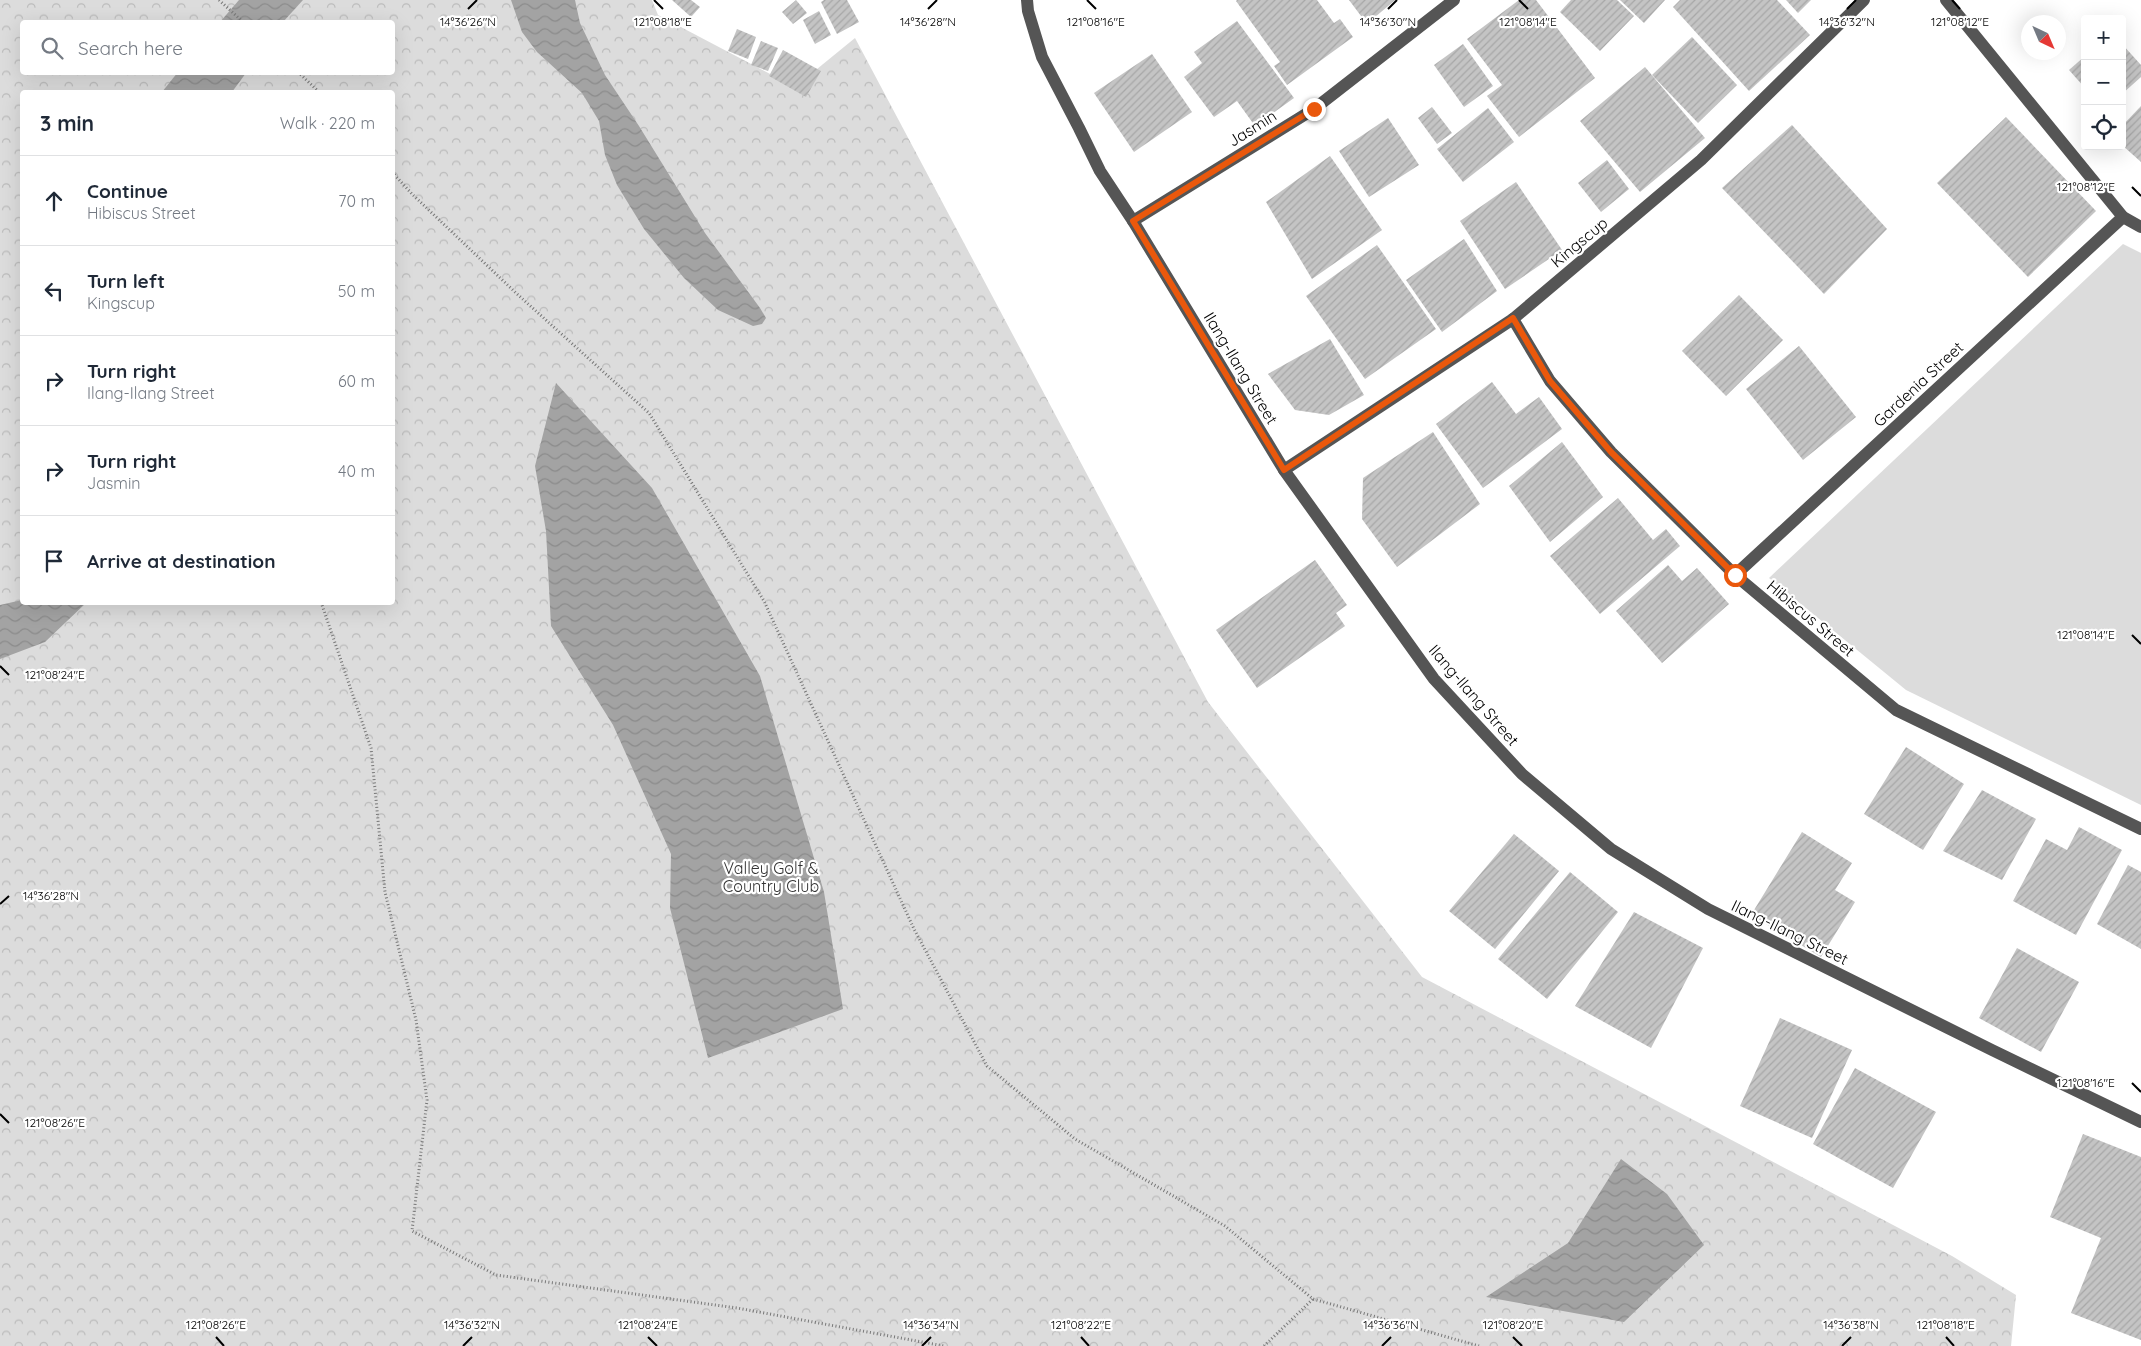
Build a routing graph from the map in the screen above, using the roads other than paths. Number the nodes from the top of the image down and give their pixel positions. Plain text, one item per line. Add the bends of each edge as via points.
1 (1027, 0) edge
2 (1454, 0) edge
3 (1864, 0) edge
4 (1946, 0) edge
5 (2123, 217) junction
6 (1133, 221) junction
7 (2141, 227) edge
8 (1513, 318) junction
9 (1284, 470) junction
10 (1735, 575) junction
11 (2141, 829) edge
12 (2141, 1122) edge

1 - 6 street, Ilang-Ilang Street via 1042,57 1100,171
2 - 6 street, Jasmin via 1314,109
3 - 8 street, Kingscup via 1701,160
4 - 5 street
5 - 7 street
5 - 10 street, Gardenia Street
6 - 9 street, Ilang-Ilang Street
8 - 9 street, Kingscup
8 - 10 street, Hibiscus Street via 1550,381 1611,452
9 - 12 street, Ilang-Ilang Street via 1434,678 1522,774 1611,849 1708,909
10 - 11 street, Hibiscus Street via 1896,710

